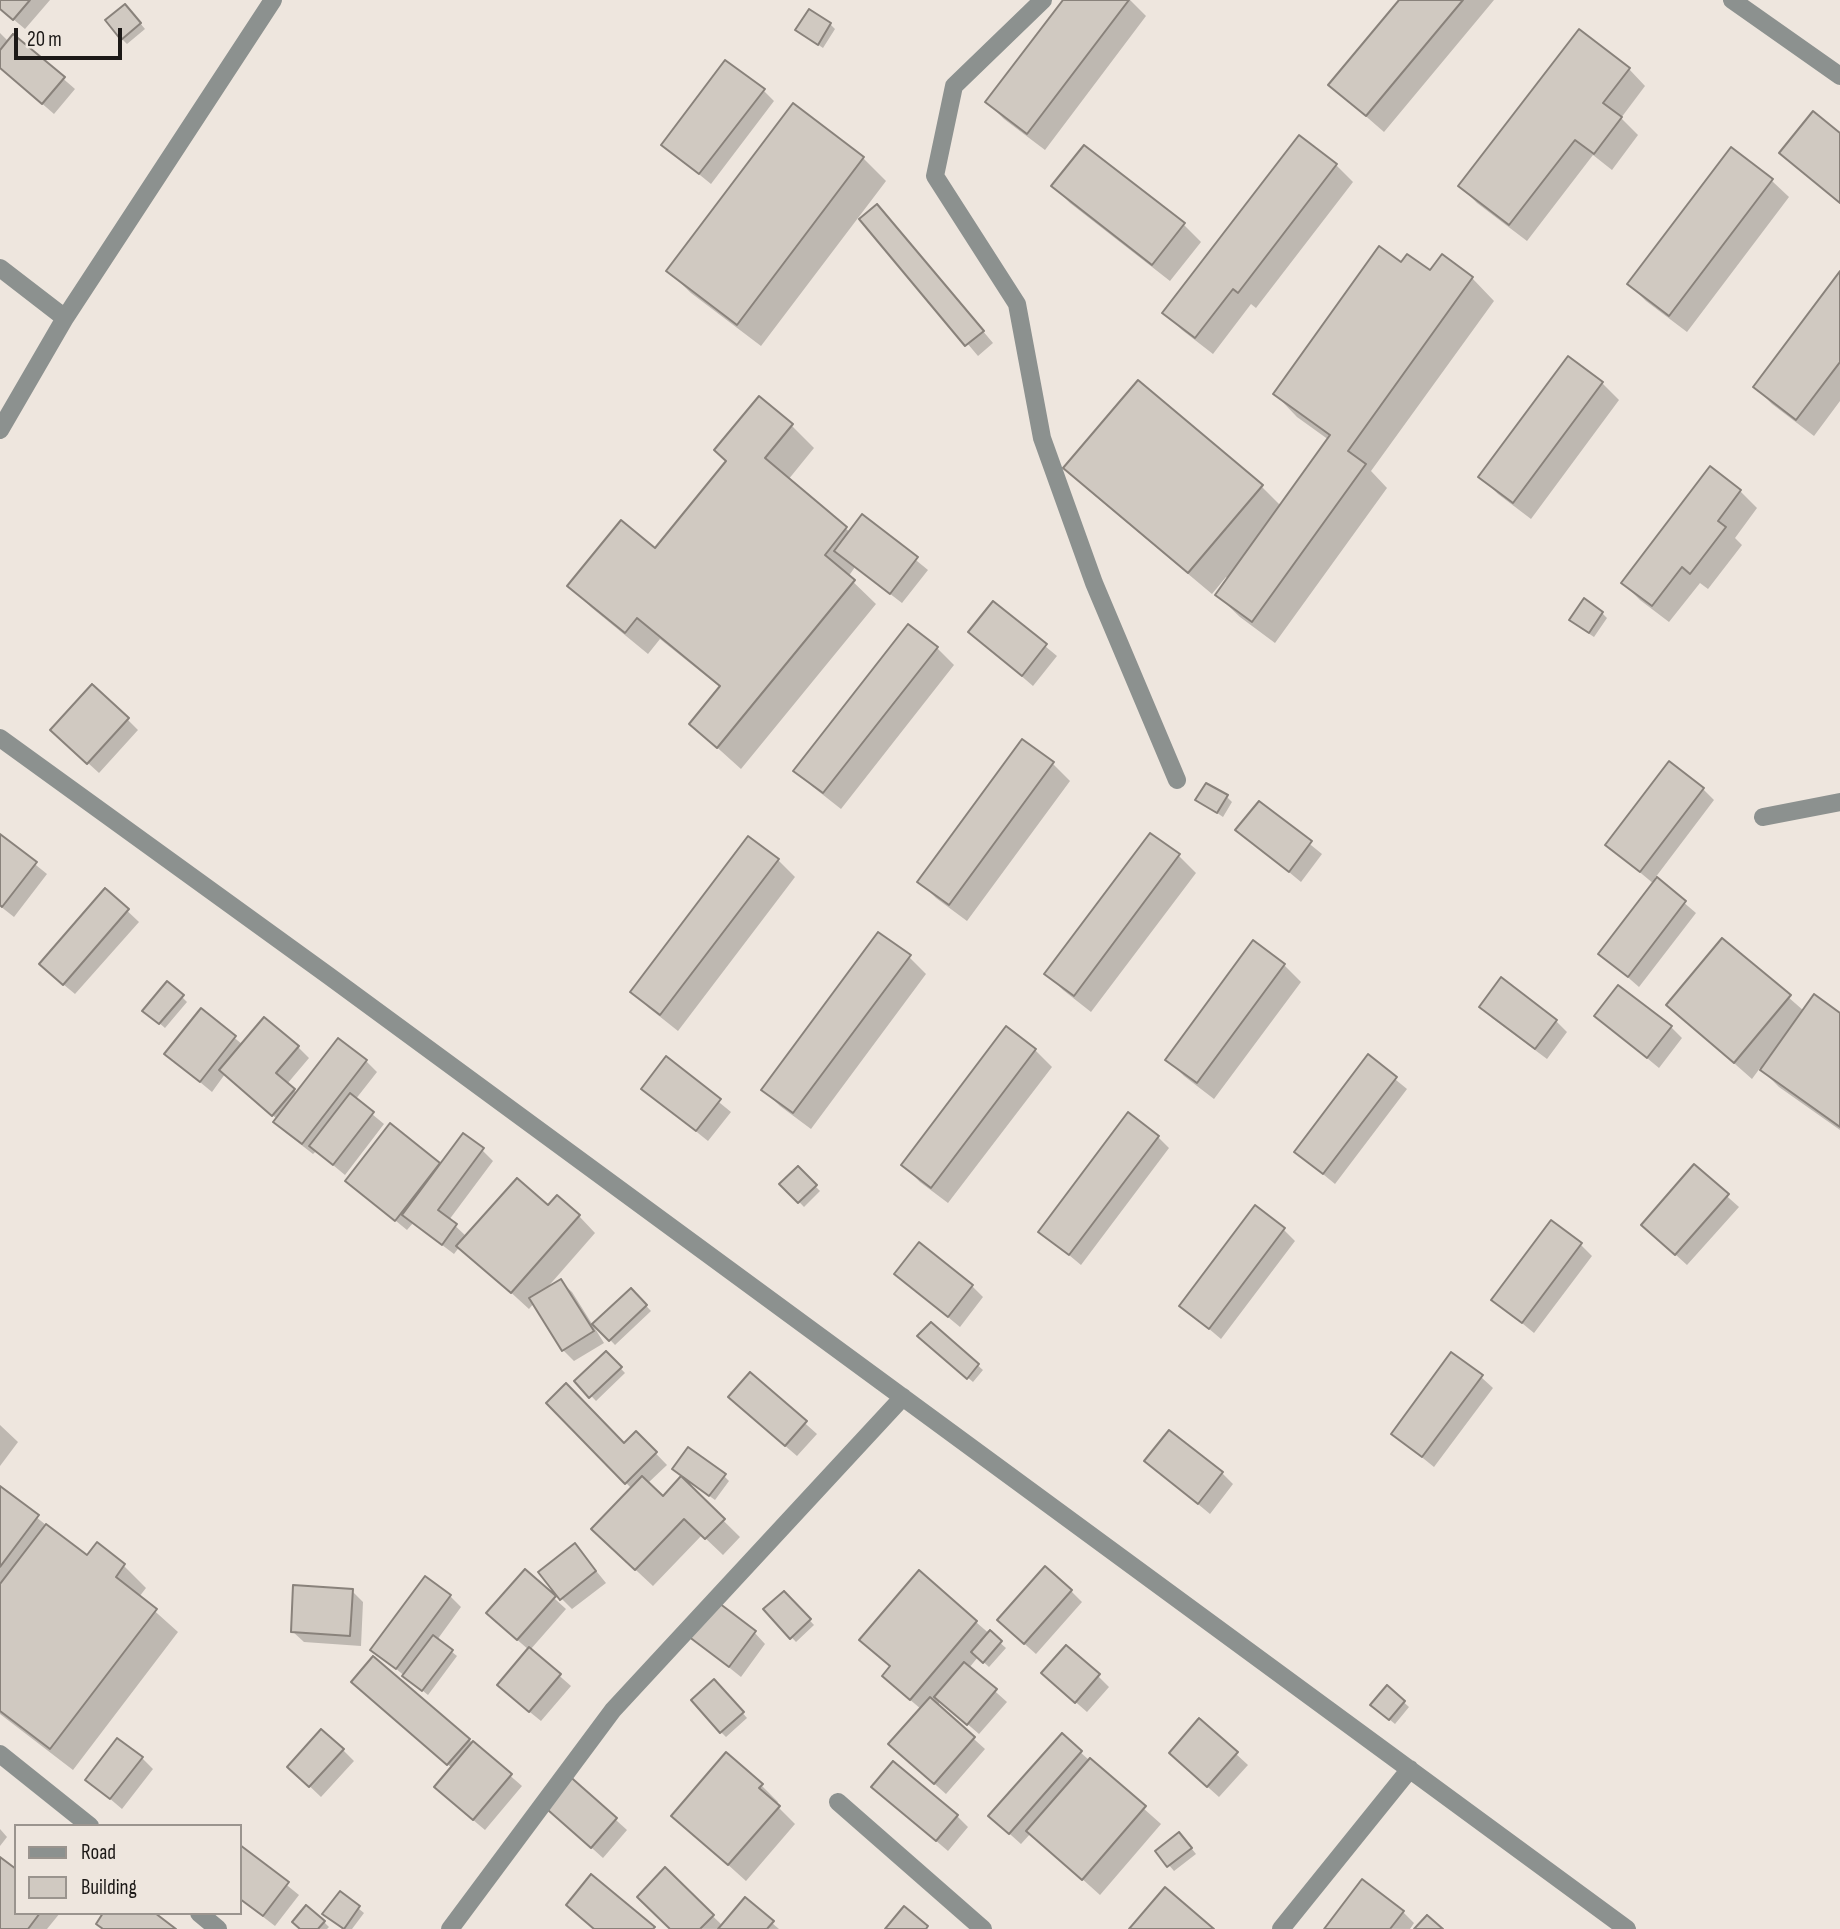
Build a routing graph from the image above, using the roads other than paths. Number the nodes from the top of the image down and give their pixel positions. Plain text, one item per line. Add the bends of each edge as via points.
1 (273, 0) edge
2 (1044, 0) edge
3 (1732, 0) edge
4 (1840, 76) edge
5 (0, 268) edge
6 (65, 318) junction
7 (0, 430) edge
8 (0, 738) edge
9 (1177, 780) dead end
10 (1840, 802) edge
11 (1763, 817) dead end
12 (904, 1397) junction
13 (0, 1754) edge
14 (1410, 1769) junction
15 (838, 1802) dead end
16 (88, 1824) edge
17 (201, 1915) edge
18 (218, 1929) edge
19 (450, 1929) edge
20 (984, 1929) edge
21 (1281, 1929) edge
22 (1627, 1929) edge

1 - 6 street
2 - 9 street via 954,86 934,176 1017,304 1042,438 1094,583
3 - 4 street
5 - 6 street
6 - 7 street
8 - 12 street
10 - 11 street
12 - 14 street
12 - 19 street via 613,1710
13 - 16 street
14 - 21 street
14 - 22 street
15 - 20 street
17 - 18 street

